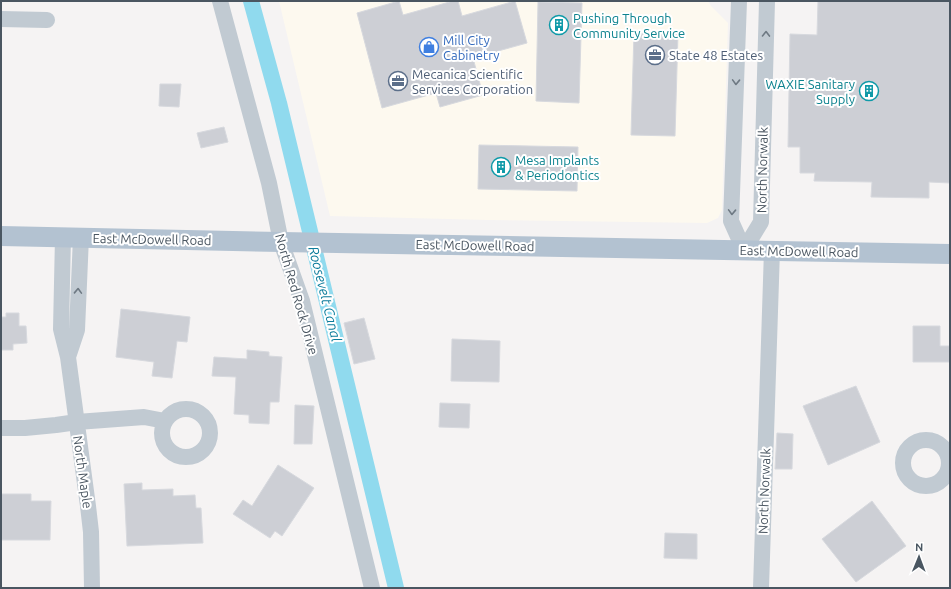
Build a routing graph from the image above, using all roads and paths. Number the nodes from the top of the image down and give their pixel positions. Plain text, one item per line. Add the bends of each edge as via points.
1 (220, 1) edge
2 (739, 1) edge
3 (767, 1) edge
4 (1, 19) edge
5 (47, 20) dead end
6 (1, 236) edge
7 (72, 237) junction
8 (285, 242) junction
9 (744, 250) junction
10 (772, 250) junction
11 (950, 254) edge
12 (165, 421) dead end
13 (77, 422) junction
14 (1, 428) edge
15 (92, 588) edge
16 (372, 588) edge
17 (761, 588) edge

1 - 8 street, North Red Rock Drive
2 -> 9 street via 731,221
9 -> 3 street, North Norwalk via 761,222
4 - 5 street
6 - 7 main road, East McDowell Road
7 - 8 main road, East McDowell Road
7 - 13 street, North Maple via 61,330 68,357
8 - 9 main road, East McDowell Road
8 - 16 street, North Red Rock Drive via 302,301
9 - 10 main road, East McDowell Road
10 - 11 main road, East McDowell Road
10 - 17 street, North Norwalk
12 - 13 street via 144,417
13 - 14 street
13 - 15 street, North Maple via 91,532

